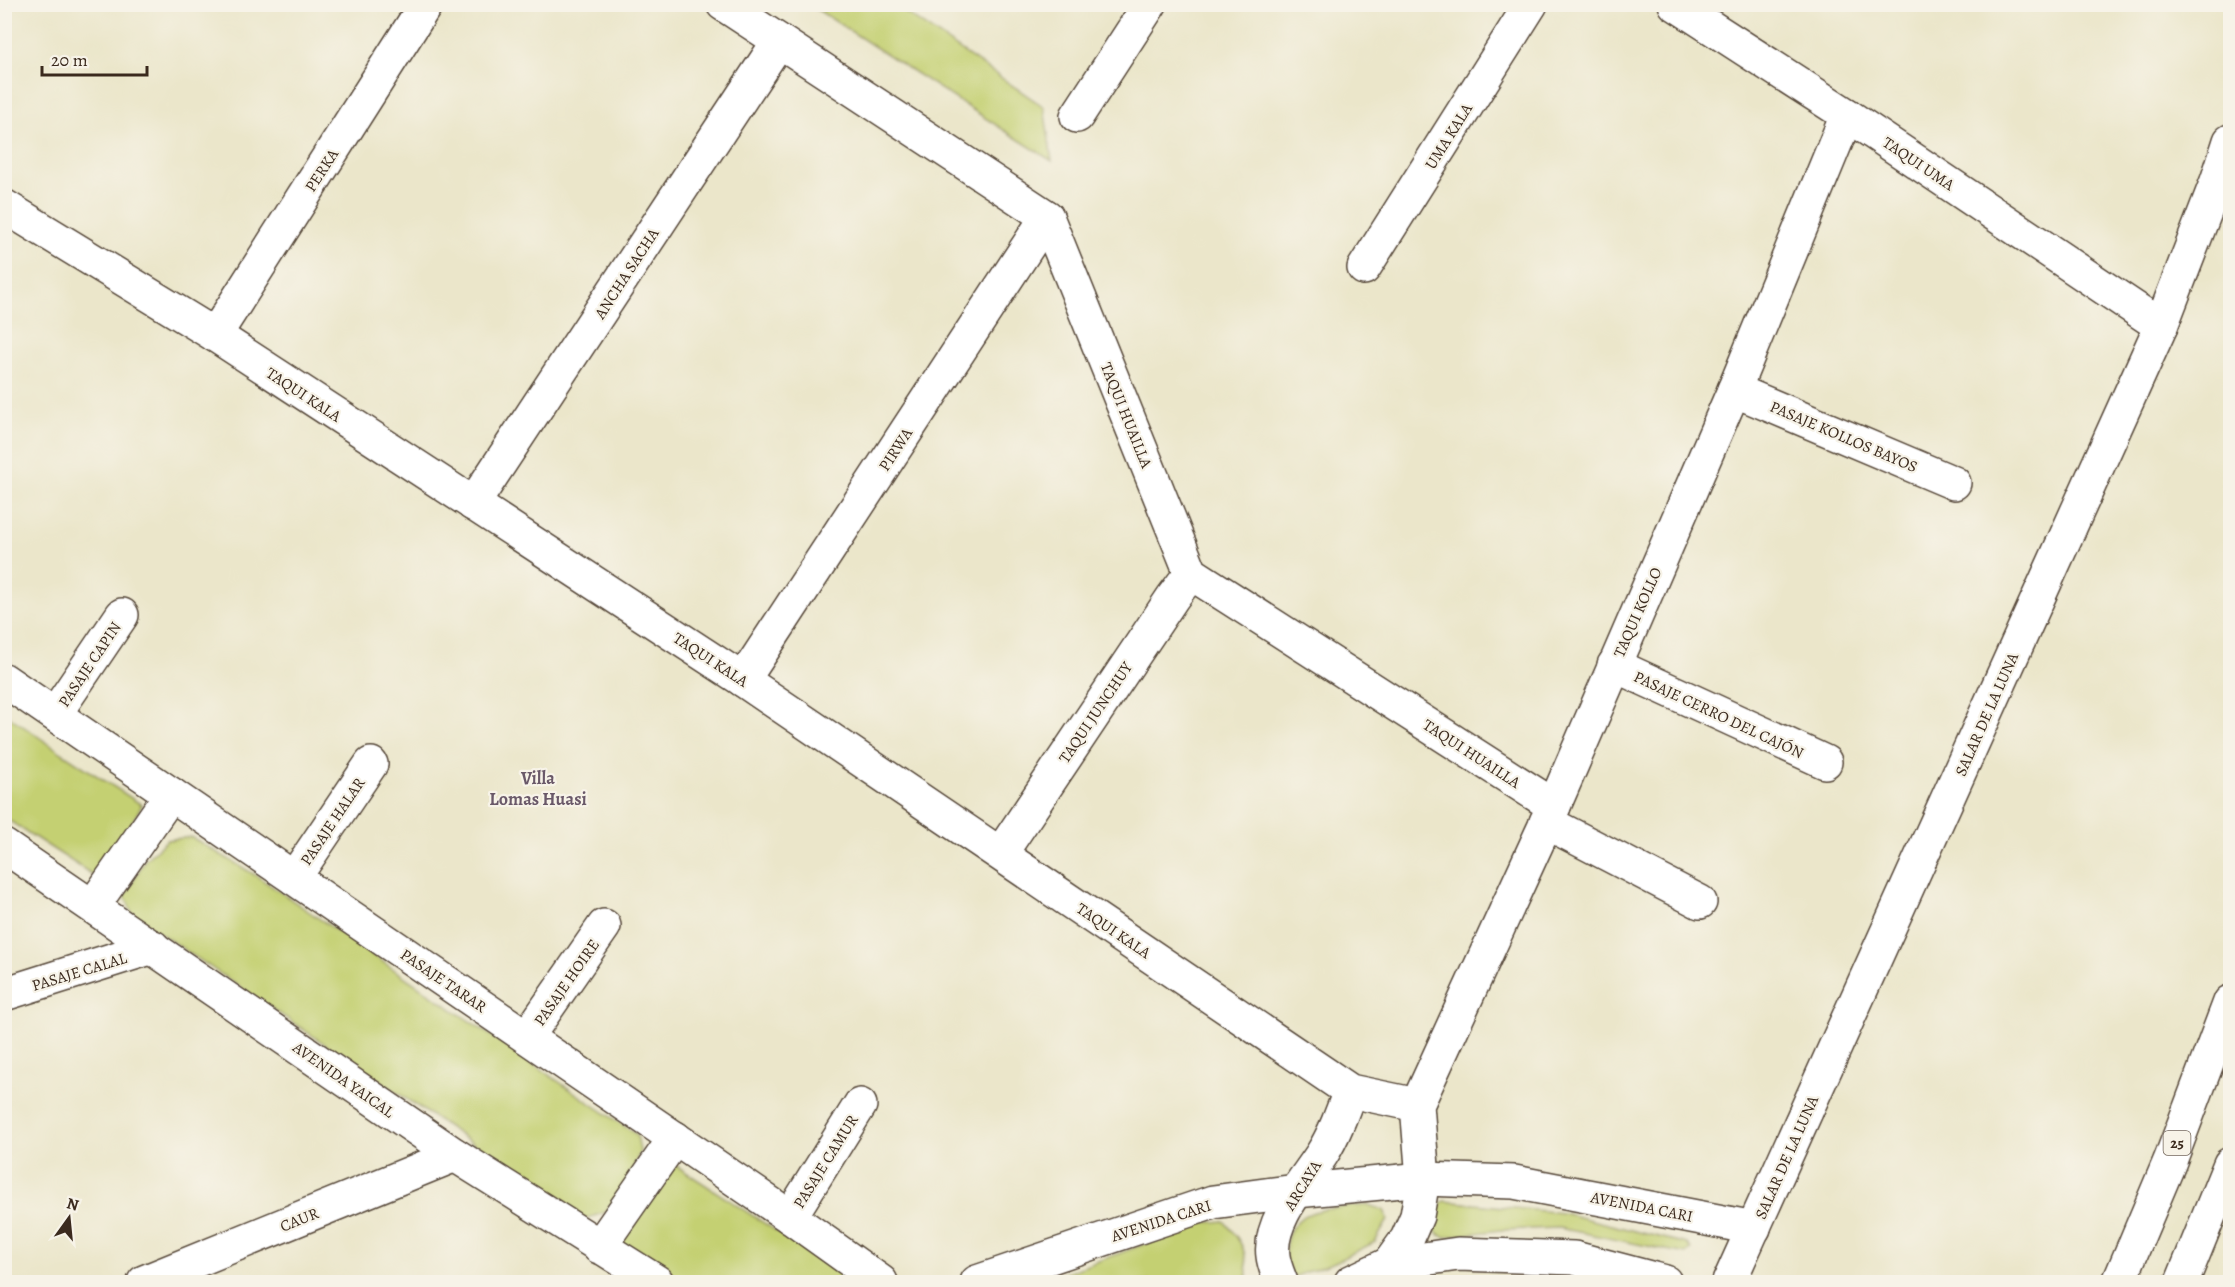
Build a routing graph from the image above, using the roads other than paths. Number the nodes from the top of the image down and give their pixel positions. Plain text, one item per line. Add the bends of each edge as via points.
1 (426, 4) edge
2 (723, 4) edge
3 (1150, 4) edge
4 (1531, 4) edge
5 (1675, 4) edge
6 (779, 41) junction
7 (1847, 115) junction
8 (1077, 116) dead end
9 (2230, 141) edge
10 (4, 206) edge
11 (1047, 217) junction
12 (1365, 268) dead end
13 (2161, 326) junction
14 (215, 335) junction
15 (1734, 390) junction
16 (1954, 483) dead end
17 (473, 504) junction
18 (1191, 573) junction
19 (122, 615) dead end
20 (1614, 665) junction
21 (4, 680) edge
22 (742, 680) junction
23 (55, 714) junction
24 (1825, 762) dead end
25 (370, 764) dead end
26 (171, 794) junction
27 (1550, 814) junction
28 (4, 846) edge
29 (1001, 853) junction
30 (294, 878) junction
31 (1700, 902) dead end
32 (93, 906) junction
33 (604, 926) dead end
34 (153, 947) junction
35 (4, 994) edge
36 (2230, 1002) edge
37 (527, 1037) junction
38 (1350, 1091) junction
39 (860, 1105) dead end
40 (1417, 1105) junction
41 (675, 1138) junction
42 (455, 1155) junction
43 (2230, 1164) edge
44 (1423, 1179) junction
45 (1296, 1191) junction
46 (790, 1217) junction
47 (1754, 1228) junction
48 (598, 1247) junction
49 (1389, 1264) junction
50 (144, 1282) edge
51 (657, 1282) edge
52 (881, 1282) edge
53 (977, 1282) edge
54 (1281, 1282) edge
55 (1351, 1282) edge
56 (1665, 1282) edge
57 (1729, 1282) edge
58 (2119, 1282) edge
59 (2182, 1282) edge

1 - 14 main road, PERKA
2 - 6 main road
3 - 8 main road
4 - 12 main road, UMA KALA
5 - 7 main road, TAQUI UMA
6 - 11 main road
6 - 17 main road, ANCHA SACHA
7 - 13 main road, TAQUI UMA
7 - 15 main road, TAQUI KOLLO
9 - 13 main road, SALAR DE LA LUNA
10 - 14 main road, TAQUI KALA
11 - 18 main road, TAQUI HUAILLA
11 - 22 main road, PIRWA
13 - 47 main road, SALAR DE LA LUNA
14 - 17 main road, TAQUI KALA
15 - 16 main road, PASAJE KOLLOS BAYOS
15 - 20 main road, TAQUI KOLLO
17 - 22 main road, TAQUI KALA
18 - 27 main road, TAQUI HUAILLA
18 - 29 main road, TAQUI JUNCHUY
19 - 23 main road, PASAJE CAPIN
20 - 24 main road, PASAJE CERRO DEL CAJÓN
20 - 27 main road, TAQUI KOLLO
21 - 23 main road, PASAJE TARAR
22 - 29 main road, TAQUI KALA
23 - 26 main road, PASAJE TARAR
25 - 30 main road, PASAJE HALAR
26 - 30 main road, PASAJE TARAR
26 - 32 main road
27 - 31 main road, TAQUI HUAILLA
27 - 40 main road, TAQUI KOLLO
28 - 32 main road, AVENIDA YAICAL
29 - 38 main road, TAQUI KALA
30 - 37 main road, PASAJE TARAR
32 - 34 main road, AVENIDA YAICAL
33 - 37 main road, PASAJE HOIRE
34 - 35 main road, PASAJE CALAL
34 - 42 main road, AVENIDA YAICAL
36 - 58 main road, 25
37 - 41 main road, PASAJE TARAR
38 - 40 main road, TAQUI KALA
38 - 45 main road, ARCAYA via 1323,1153
39 - 46 main road, PASAJE CAMUR
40 - 44 main road
41 - 46 main road, PASAJE TARAR
41 - 48 main road
42 - 48 main road, AVENIDA YAICAL
42 - 50 main road, CAUR
43 - 59 main road
44 - 45 main road, AVENIDA CARI
44 - 47 main road, AVENIDA CARI via 1514,1182
44 - 49 main road via 1417,1216
45 - 53 main road, AVENIDA CARI via 1214,1202
45 - 54 main road, ARCAYA via 1275,1232 1273,1256
46 - 52 main road, PASAJE TARAR
47 - 57 main road, SALAR DE LA LUNA
48 - 51 main road, AVENIDA YAICAL
49 - 55 main road
49 - 56 main road via 1458,1254 1574,1258

